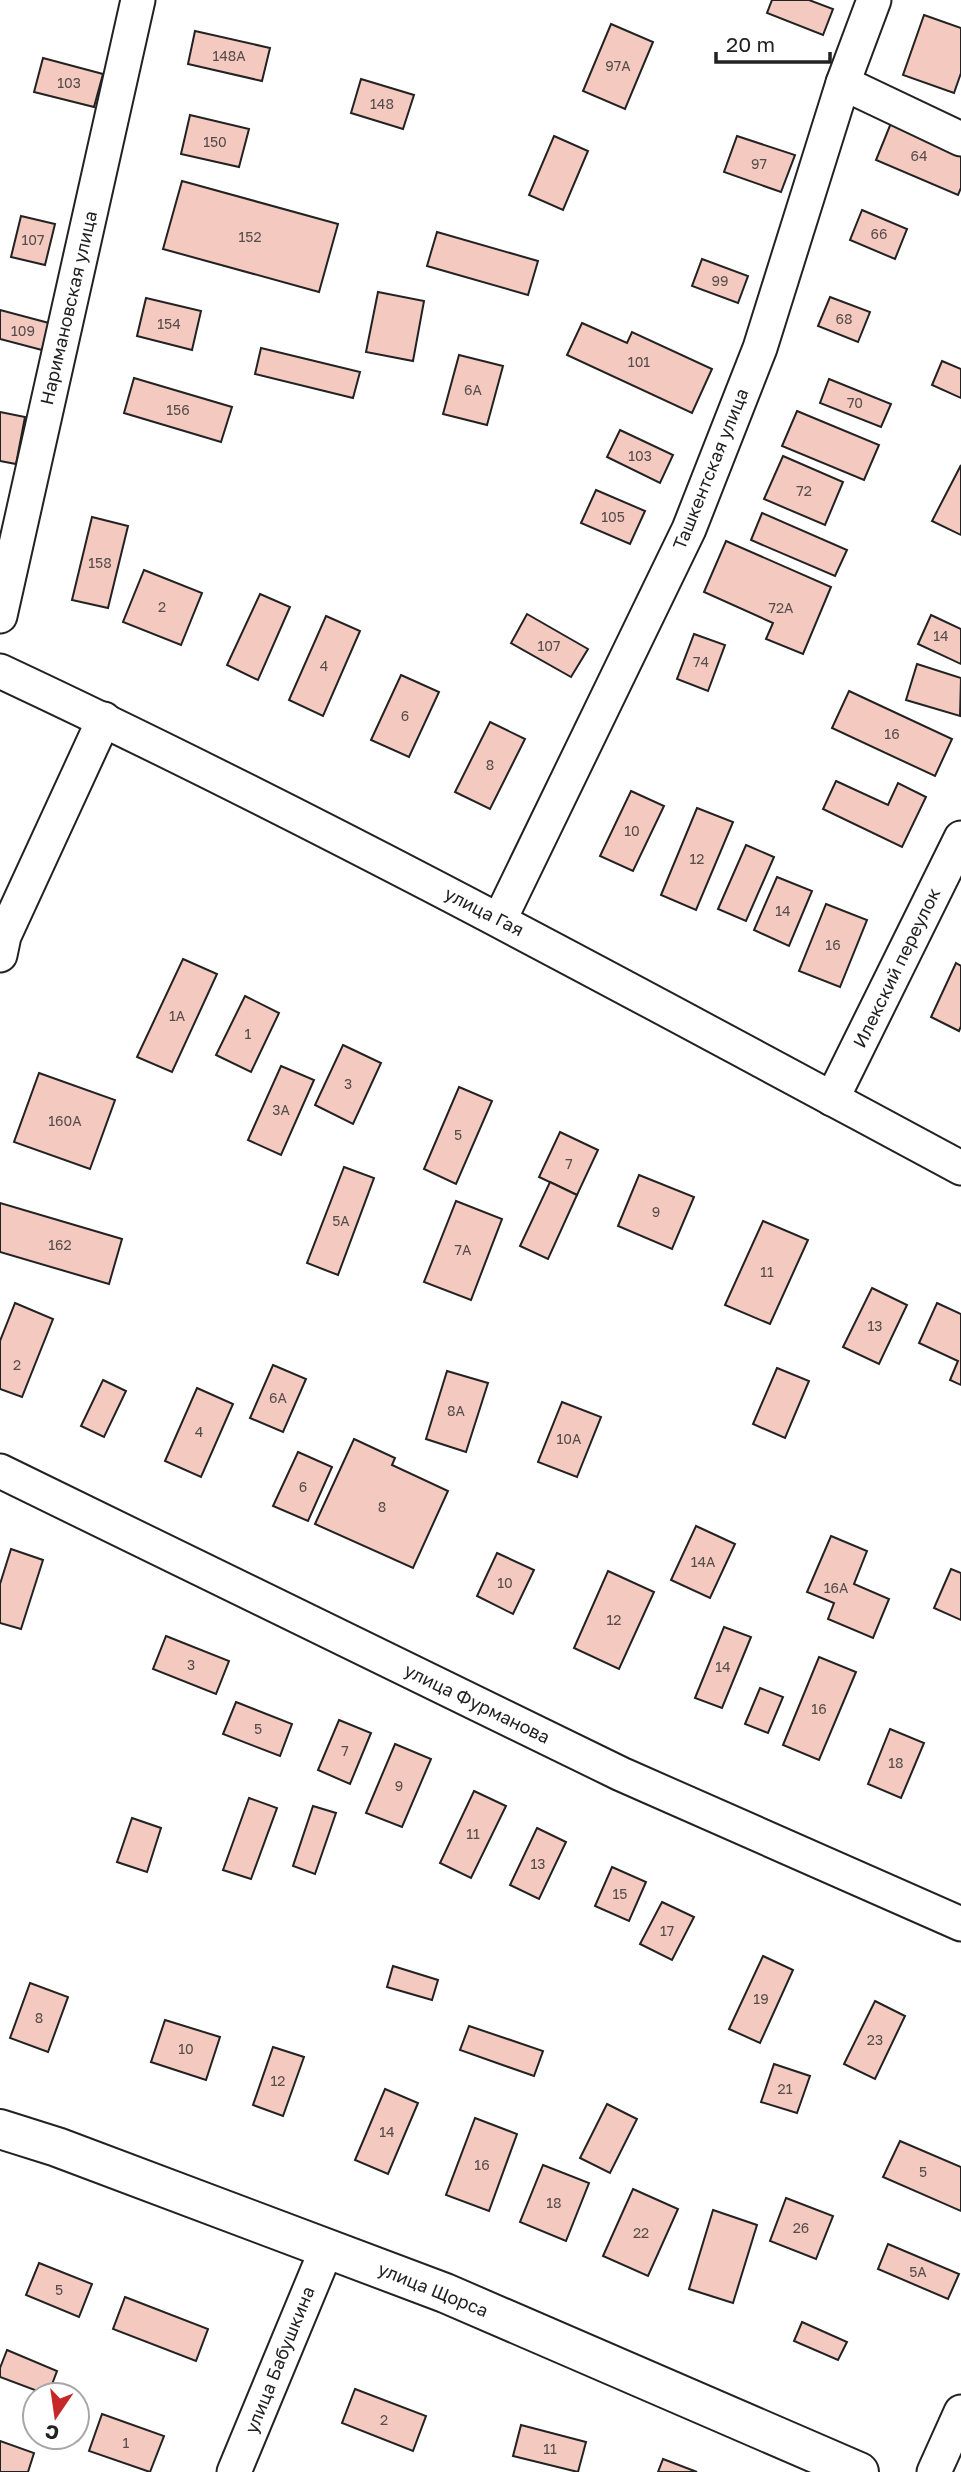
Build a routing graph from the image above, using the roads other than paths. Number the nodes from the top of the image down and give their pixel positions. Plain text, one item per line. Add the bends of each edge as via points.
1 (138, 0) edge
2 (874, 0) edge
3 (843, 83) junction
4 (961, 139) edge
5 (0, 616) edge
6 (0, 671) edge
7 (104, 719) junction
8 (961, 838) edge
9 (500, 919) junction
10 (0, 955) edge
11 (832, 1099) junction
12 (961, 1168) edge
13 (0, 1471) edge
14 (961, 1924) edge
15 (0, 2130) edge
16 (327, 2248) junction
17 (961, 2412) edge
18 (234, 2472) edge
19 (859, 2472) edge
20 (934, 2472) edge

1 - 5 street, Наримановская улица
2 - 3 street, Ташкентская улица
3 - 4 street
3 - 9 street, Ташкентская улица via 760,348 689,529
6 - 7 street, улица Гая
7 - 9 street, улица Гая
7 - 10 street via 4,936
8 - 11 street, Илекский переулок
9 - 11 street, улица Гая
11 - 12 street, улица Гая
13 - 14 street, улица Фурманова via 621,1774
15 - 16 main road, улица Щорса
16 - 18 street, улица Бабушкина
16 - 19 main road, улица Щорса via 445,2293
17 - 20 street

